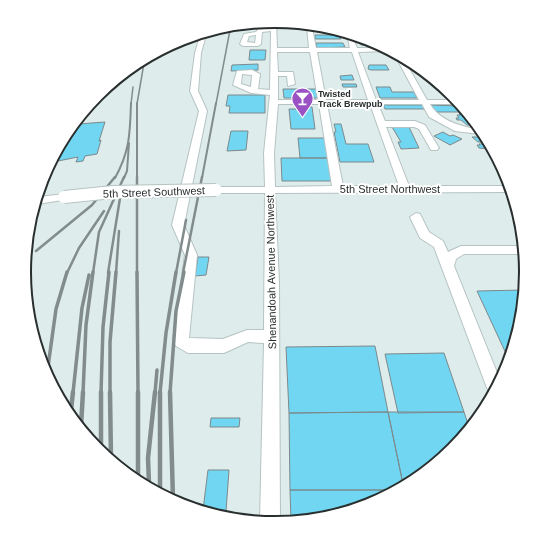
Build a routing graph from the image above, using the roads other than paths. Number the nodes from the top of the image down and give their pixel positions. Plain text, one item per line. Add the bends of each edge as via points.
1 (274, 28) edge
2 (261, 29) edge
3 (309, 30) edge
4 (259, 33) dead end
5 (202, 39) edge
6 (350, 40) edge
7 (274, 50) junction
8 (313, 50) junction
9 (354, 50) junction
10 (376, 50) edge
11 (403, 64) edge
12 (274, 74) junction
13 (291, 84) dead end
14 (254, 91) dead end
15 (274, 93) junction
16 (274, 102) junction
17 (323, 102) junction
18 (373, 102) junction
19 (424, 102) junction
20 (450, 102) edge
21 (381, 124) junction
22 (475, 132) edge
23 (434, 148) dead end
24 (270, 189) junction
25 (338, 189) junction
26 (405, 189) junction
27 (505, 189) edge
28 (42, 200) edge
29 (416, 217) dead end
30 (519, 250) edge
31 (448, 266) junction
32 (272, 337) junction
33 (493, 384) edge
34 (270, 517) edge

1 - 7 street, Shenandoah Avenue Northwest
2 - 4 street
3 - 8 street
5 - 32 street via 194,91 195,96 203,104 203,111 178,225 191,255 181,341 188,346 224,346 247,336
6 - 9 street
7 - 8 street
7 - 12 street, Shenandoah Avenue Northwest
8 - 9 street
8 - 17 street
9 - 10 street
9 - 18 street
11 - 19 street
12 - 13 street via 290,74
12 - 15 street, Shenandoah Avenue Northwest
14 - 15 street
15 - 16 street, Shenandoah Avenue Northwest
16 - 17 street
16 - 24 street, Shenandoah Avenue Northwest via 269,153
17 - 18 street
17 - 25 street
18 - 19 street
18 - 21 street
19 - 20 street
19 - 22 street via 434,116 464,131
21 - 23 street via 415,124 422,127
21 - 26 street
24 - 25 street, 5th Street Northwest
24 - 28 street, 5th Street Southwest, bridge via 114,192
24 - 32 street, Shenandoah Avenue Northwest
25 - 26 street, 5th Street Northwest
26 - 27 street, 5th Street Northwest
29 - 31 street via 424,235 439,244
30 - 31 street via 461,250 451,257
31 - 33 street
32 - 34 street, Shenandoah Avenue Northwest

